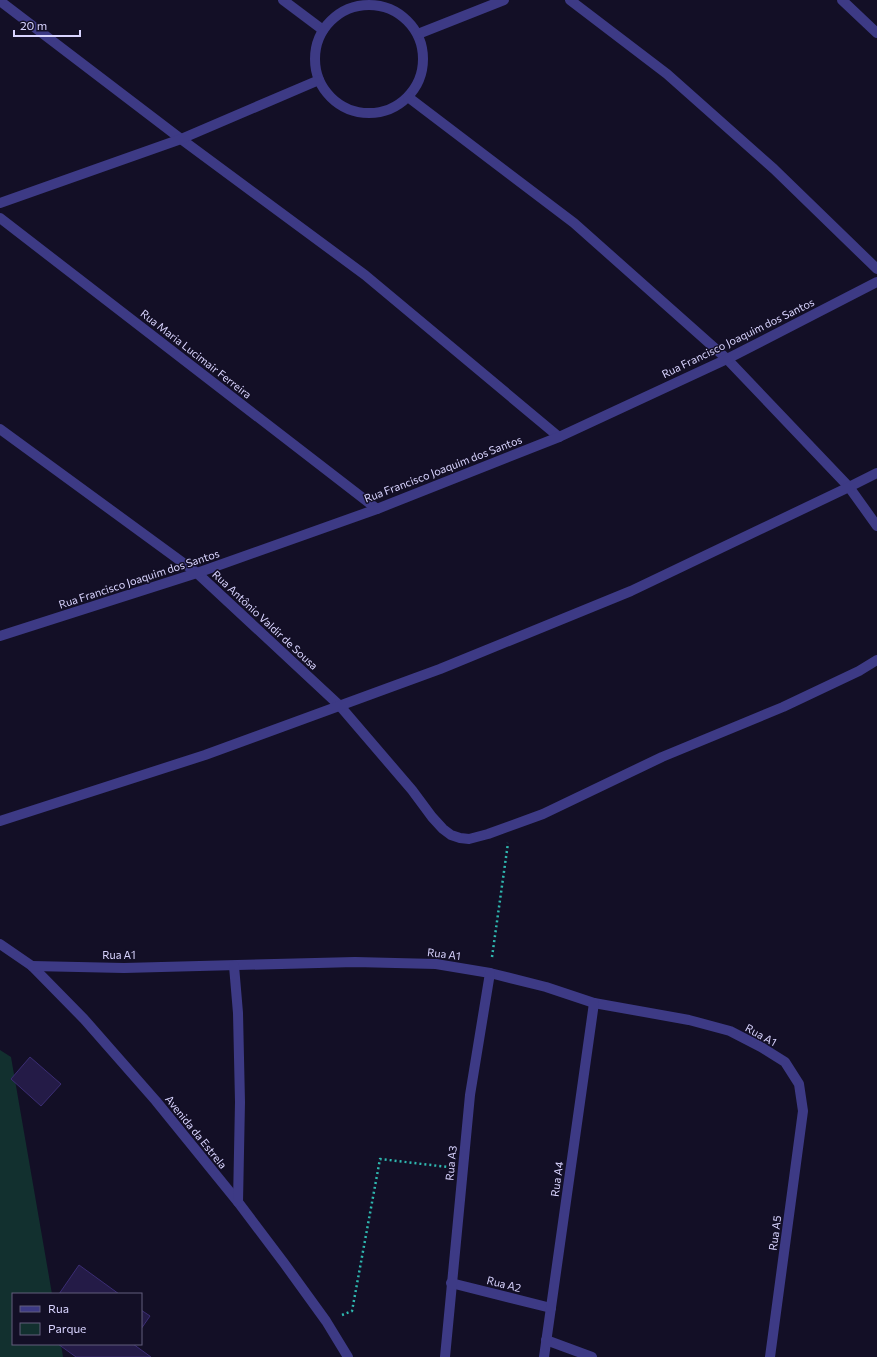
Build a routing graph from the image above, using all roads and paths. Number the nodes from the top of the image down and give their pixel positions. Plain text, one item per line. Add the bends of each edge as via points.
1 (283, 0) edge
2 (504, 0) edge
3 (570, 0) edge
4 (842, 0) edge
5 (0, 1) edge
6 (323, 30) junction
7 (877, 33) edge
8 (418, 34) junction
9 (318, 80) junction
10 (408, 98) junction
11 (180, 139) junction
12 (0, 202) edge
13 (0, 218) edge
14 (877, 269) edge
15 (877, 282) edge
16 (727, 359) junction
17 (0, 429) edge
18 (559, 437) junction
19 (877, 473) edge
20 (849, 487) junction
21 (377, 509) junction
22 (877, 526) edge
23 (197, 573) junction
24 (0, 636) edge
25 (877, 660) edge
26 (340, 706) junction
27 (0, 821) edge
28 (510, 827) junction
29 (0, 944) edge
30 (32, 966) junction
31 (234, 966) junction
32 (490, 973) junction
33 (594, 1003) junction
34 (804, 1111) joint
35 (462, 1168) junction
36 (238, 1202) junction
37 (451, 1283) junction
38 (551, 1308) junction
39 (326, 1321) junction
40 (546, 1340) junction
41 (348, 1357) edge
42 (445, 1357) edge
43 (544, 1357) edge
44 (592, 1357) edge
45 (770, 1357) edge

1 - 6 street
2 - 8 street
3 - 14 street via 667,74 774,169
4 - 7 street
5 - 11 street
6 - 8 street via 333,18 347,9 363,5 380,6 395,11 408,21
6 - 9 street via 316,46 314,64
8 - 10 street via 423,51 423,68 418,84
9 - 10 street via 328,96 342,107 359,113 377,114 394,108
9 - 11 street
10 - 16 street via 574,223
11 - 12 street
11 - 18 street via 365,275
13 - 21 street, Rua Maria Lucimair Ferreira
15 - 16 street, Rua Francisco Joaquim dos Santos
16 - 18 street, Rua Francisco Joaquim dos Santos
16 - 20 street
17 - 23 street, Rua Antônio Valdir de Sousa
18 - 21 street, Rua Francisco Joaquim dos Santos
19 - 20 street
20 - 22 street
20 - 26 street via 631,591 440,669
21 - 23 street, Rua Francisco Joaquim dos Santos
23 - 24 street, Rua Francisco Joaquim dos Santos
23 - 26 street, Rua Antônio Valdir de Sousa
25 - 28 street via 783,707 662,757
26 - 27 street via 205,755
26 - 28 street, Rua Antônio Valdir de Sousa via 432,817 451,835 469,839
28 - 32 path
29 - 30 street, Avenida da Estrela
30 - 31 street, Rua A1
30 - 36 street, Avenida da Estrela via 84,1019 156,1101
31 - 32 street, Rua A1 via 356,962 436,964
31 - 36 street via 240,1102
32 - 33 street, Rua A1 via 546,987
32 - 35 street, Rua A3 via 470,1094
33 - 34 street, Rua A1 via 689,1020 730,1031 785,1062 799,1084
33 - 38 street, Rua A4
34 - 45 street, Rua A5
35 - 37 street, Rua A3
35 - 39 path via 380,1159 352,1312
36 - 39 street, Avenida da Estrela
37 - 38 street, Rua A2
37 - 42 street, Rua A3
38 - 40 street, Rua A4
39 - 41 street, Avenida da Estrela
40 - 43 street, Rua A4
40 - 44 street

